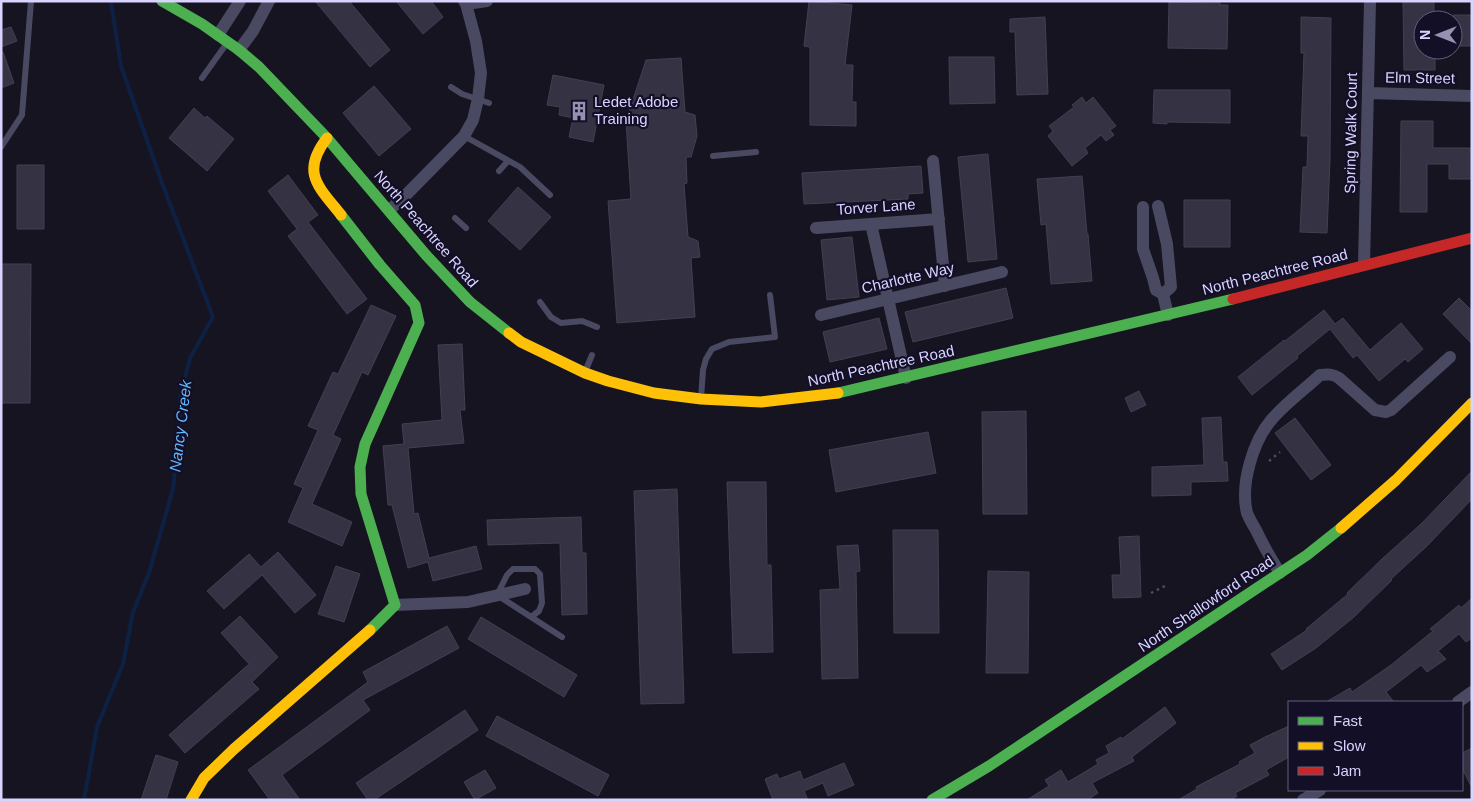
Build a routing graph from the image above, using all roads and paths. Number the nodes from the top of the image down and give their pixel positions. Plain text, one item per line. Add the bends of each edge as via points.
1 (31, 1) edge
2 (162, 1) edge
3 (240, 1) edge
4 (269, 1) edge
5 (487, 1) edge
6 (1370, 1) edge
7 (465, 3) edge
8 (223, 38) junction
9 (240, 50) junction
10 (202, 78) dead end
11 (451, 87) dead end
12 (1368, 93) junction
13 (1472, 96) edge
14 (484, 101) junction
15 (464, 136) junction
16 (327, 138) junction
17 (1, 147) edge
18 (756, 152) dead end
19 (713, 156) dead end
20 (508, 161) junction
21 (933, 161) dead end
22 (499, 171) dead end
23 (550, 195) dead end
24 (1158, 206) dead end
25 (1143, 207) dead end
26 (389, 210) junction
27 (455, 218) dead end
28 (939, 219) junction
29 (1143, 222) junction
30 (1161, 222) junction
31 (872, 224) junction
32 (466, 228) dead end
33 (816, 228) dead end
34 (1472, 238) edge
35 (1364, 265) junction
36 (1002, 272) dead end
37 (945, 286) junction
38 (1163, 294) junction
39 (770, 295) dead end
40 (888, 299) junction
41 (540, 302) dead end
42 (821, 315) dead end
43 (1168, 315) junction
44 (597, 326) dead end
45 (592, 355) dead end
46 (1450, 357) dead end
47 (585, 373) junction
48 (906, 378) junction
49 (701, 399) junction
50 (1472, 403) edge
51 (1280, 452) dead end
52 (1268, 461) dead end
53 (1280, 573) junction
54 (1165, 586) dead end
55 (525, 589) dead end
56 (1151, 594) dead end
57 (497, 595) junction
58 (395, 606) junction
59 (531, 617) junction
60 (562, 636) dead end
61 (1472, 692) edge
62 (1459, 701) edge
63 (1318, 791) edge
64 (191, 800) edge
65 (932, 800) edge
66 (1303, 800) edge

1 - 17 lane via 22,115
2 - 8 street, North Peachtree Road via 180,8
3 - 8 street
4 - 9 street
5 - 7 street
6 - 12 street, Spring Walk Court
7 - 14 street via 476,42
8 - 9 street, North Peachtree Road
8 - 10 lane
9 - 16 street, North Peachtree Road
11 - 14 lane
12 - 13 street, Elm Street
12 - 35 street, Spring Walk Court
14 - 15 street
15 - 20 lane
15 - 26 street
16 - 26 street, North Peachtree Road
16 - 58 street via 313,162 313,175 380,265 415,305 419,323 365,444 360,466 361,494
18 - 19 lane
20 - 22 lane
20 - 23 lane via 520,167
21 - 28 street
24 - 30 street
25 - 29 street
26 - 47 street, North Peachtree Road via 470,302 521,342
27 - 32 lane
28 - 31 street, Torver Lane
28 - 37 street
29 - 30 lane
29 - 38 street via 1143,249 1156,290
30 - 38 street via 1172,287
31 - 33 street, Torver Lane
31 - 40 street
34 - 35 street, North Peachtree Road
35 - 43 street, North Peachtree Road
36 - 37 street, Charlotte Way
37 - 40 street, Charlotte Way
38 - 43 street
39 - 49 lane via 775,337 729,342 712,349 703,370
40 - 42 street, Charlotte Way
40 - 48 street
41 - 44 lane via 551,317 561,323 582,321
43 - 48 street, North Peachtree Road
45 - 47 lane
46 - 53 street via 1386,412 1375,410 1340,378 1329,374 1320,375 1273,418 1249,466 1246,498 1247,513
47 - 49 street, North Peachtree Road via 647,391
48 - 49 street, North Peachtree Road via 825,395 761,402
50 - 53 street, North Shallowford Road via 1370,504
51 - 52 path
53 - 65 street, North Shallowford Road via 989,766
54 - 56 path
55 - 57 street
57 - 58 street via 468,602
57 - 59 lane
57 - 59 lane via 513,569 535,569 540,574 542,603 539,611
58 - 64 street via 234,749 204,778
59 - 60 lane
61 - 62 street
63 - 66 street

